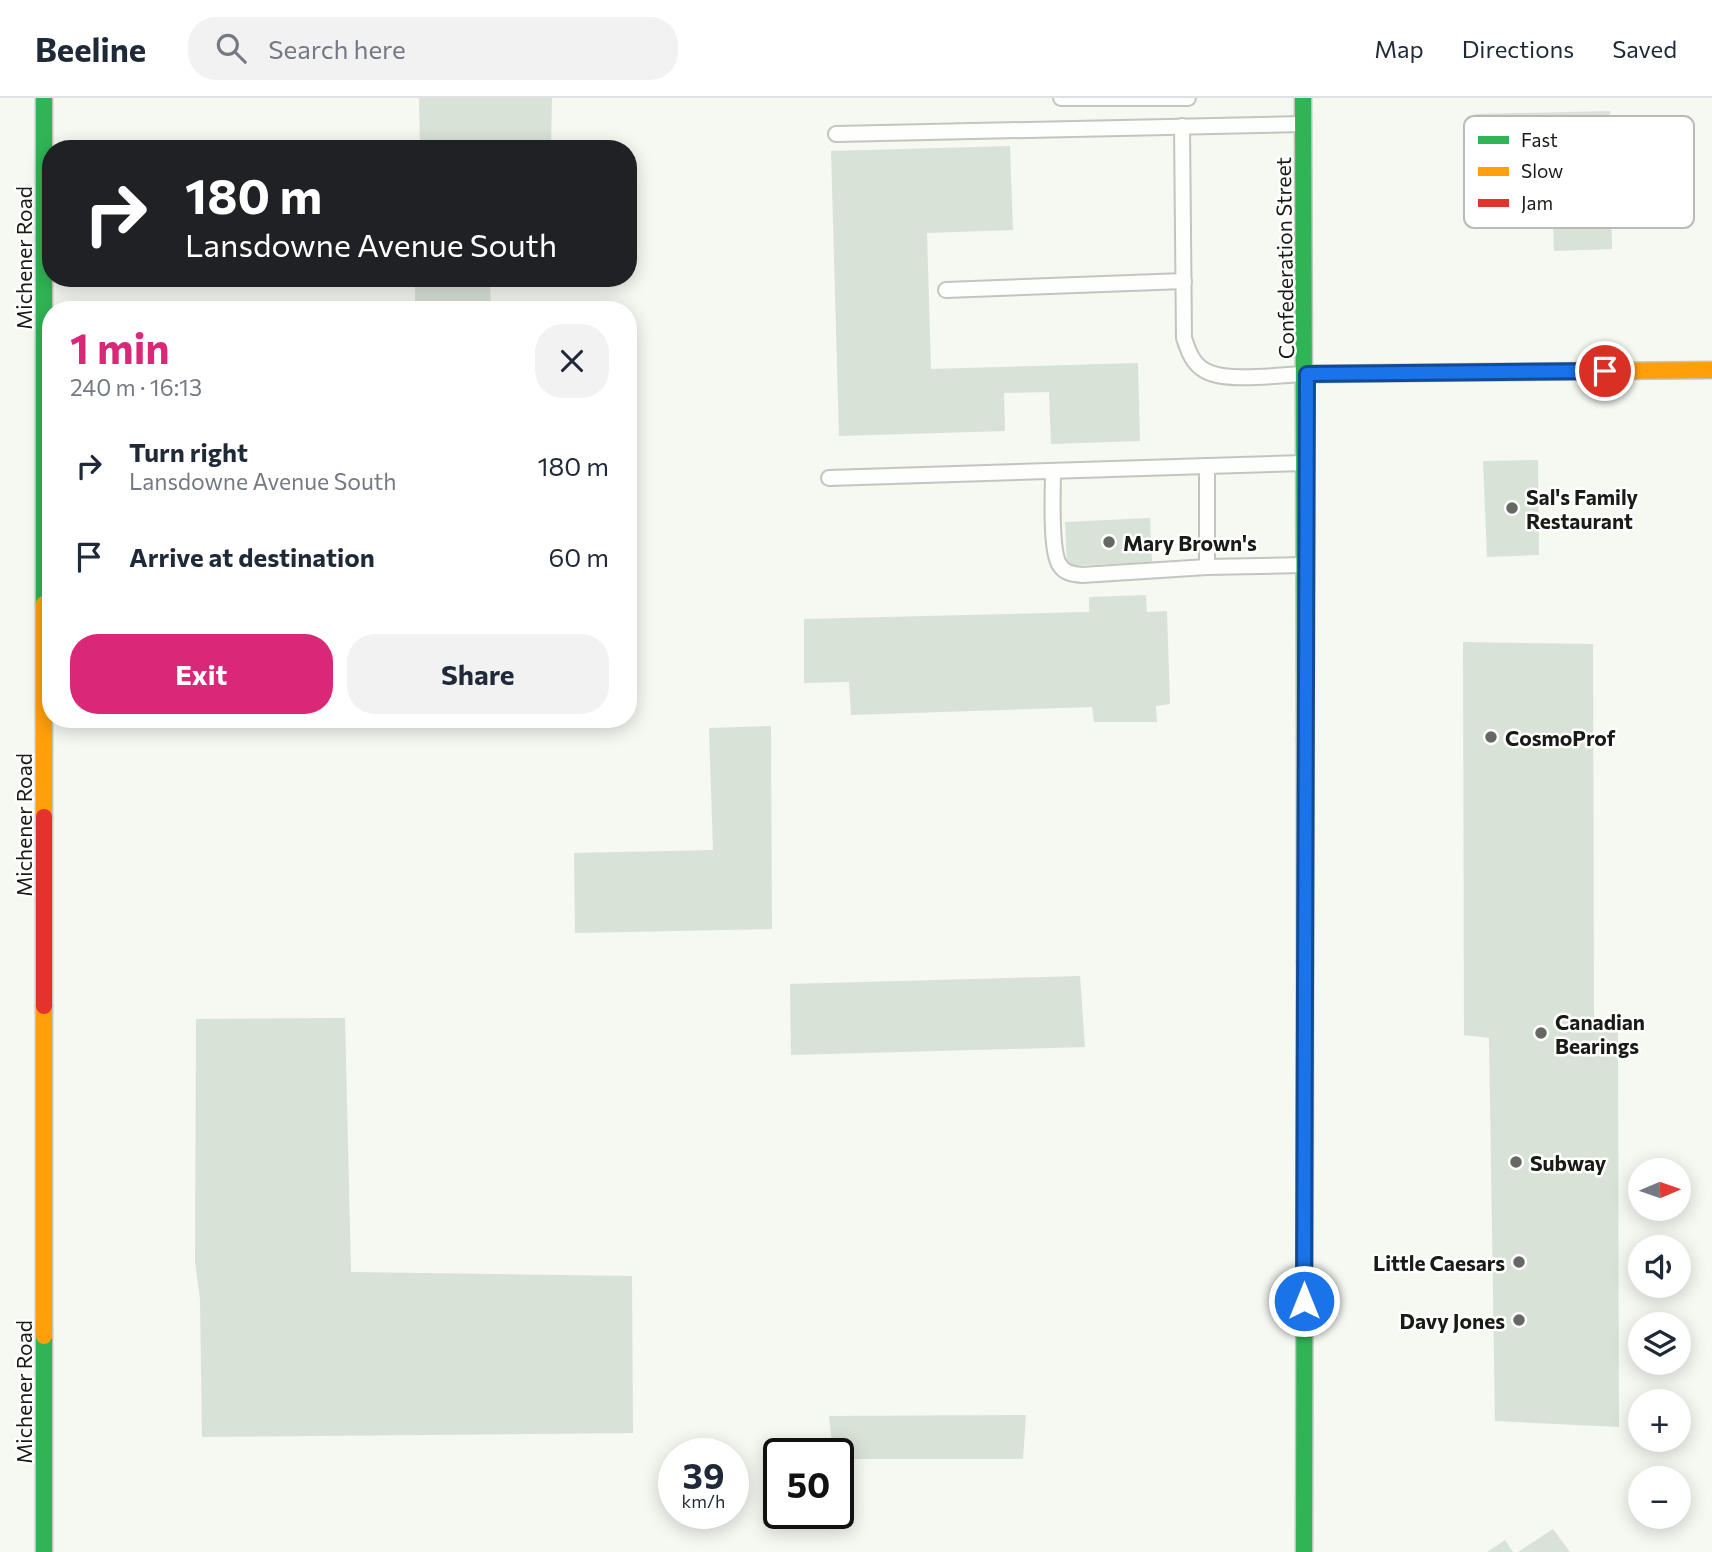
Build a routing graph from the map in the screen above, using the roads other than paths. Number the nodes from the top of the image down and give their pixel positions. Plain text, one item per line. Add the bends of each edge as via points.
1 (44, 98) edge
2 (1060, 98) edge
3 (1188, 98) edge
4 (1303, 98) edge
5 (1303, 124) junction
6 (1182, 126) junction
7 (836, 134) dead end
8 (44, 140) edge
9 (1184, 281) junction
10 (946, 290) dead end
11 (1712, 370) edge
12 (1307, 374) junction
13 (1306, 463) junction
14 (1207, 466) junction
15 (1053, 471) junction
16 (829, 478) dead end
17 (1306, 565) junction
18 (1207, 567) junction
19 (44, 728) edge
20 (44, 1552) edge
21 (1304, 1552) edge

1 - 8 street, Michener Road
2 - 3 lane
4 - 5 street, Confederation Street
5 - 6 lane
5 - 12 street, Confederation Street
6 - 7 lane
6 - 9 lane
9 - 10 lane
9 - 12 lane via 1184,338 1190,356 1202,369 1218,376
11 - 12 street
12 - 13 street, Confederation Street
13 - 14 lane
13 - 17 street, Confederation Street
14 - 15 lane
14 - 18 lane
15 - 16 lane
15 - 18 lane via 1054,551 1068,574
17 - 18 lane
17 - 21 street, Confederation Street
19 - 20 street, Michener Road

